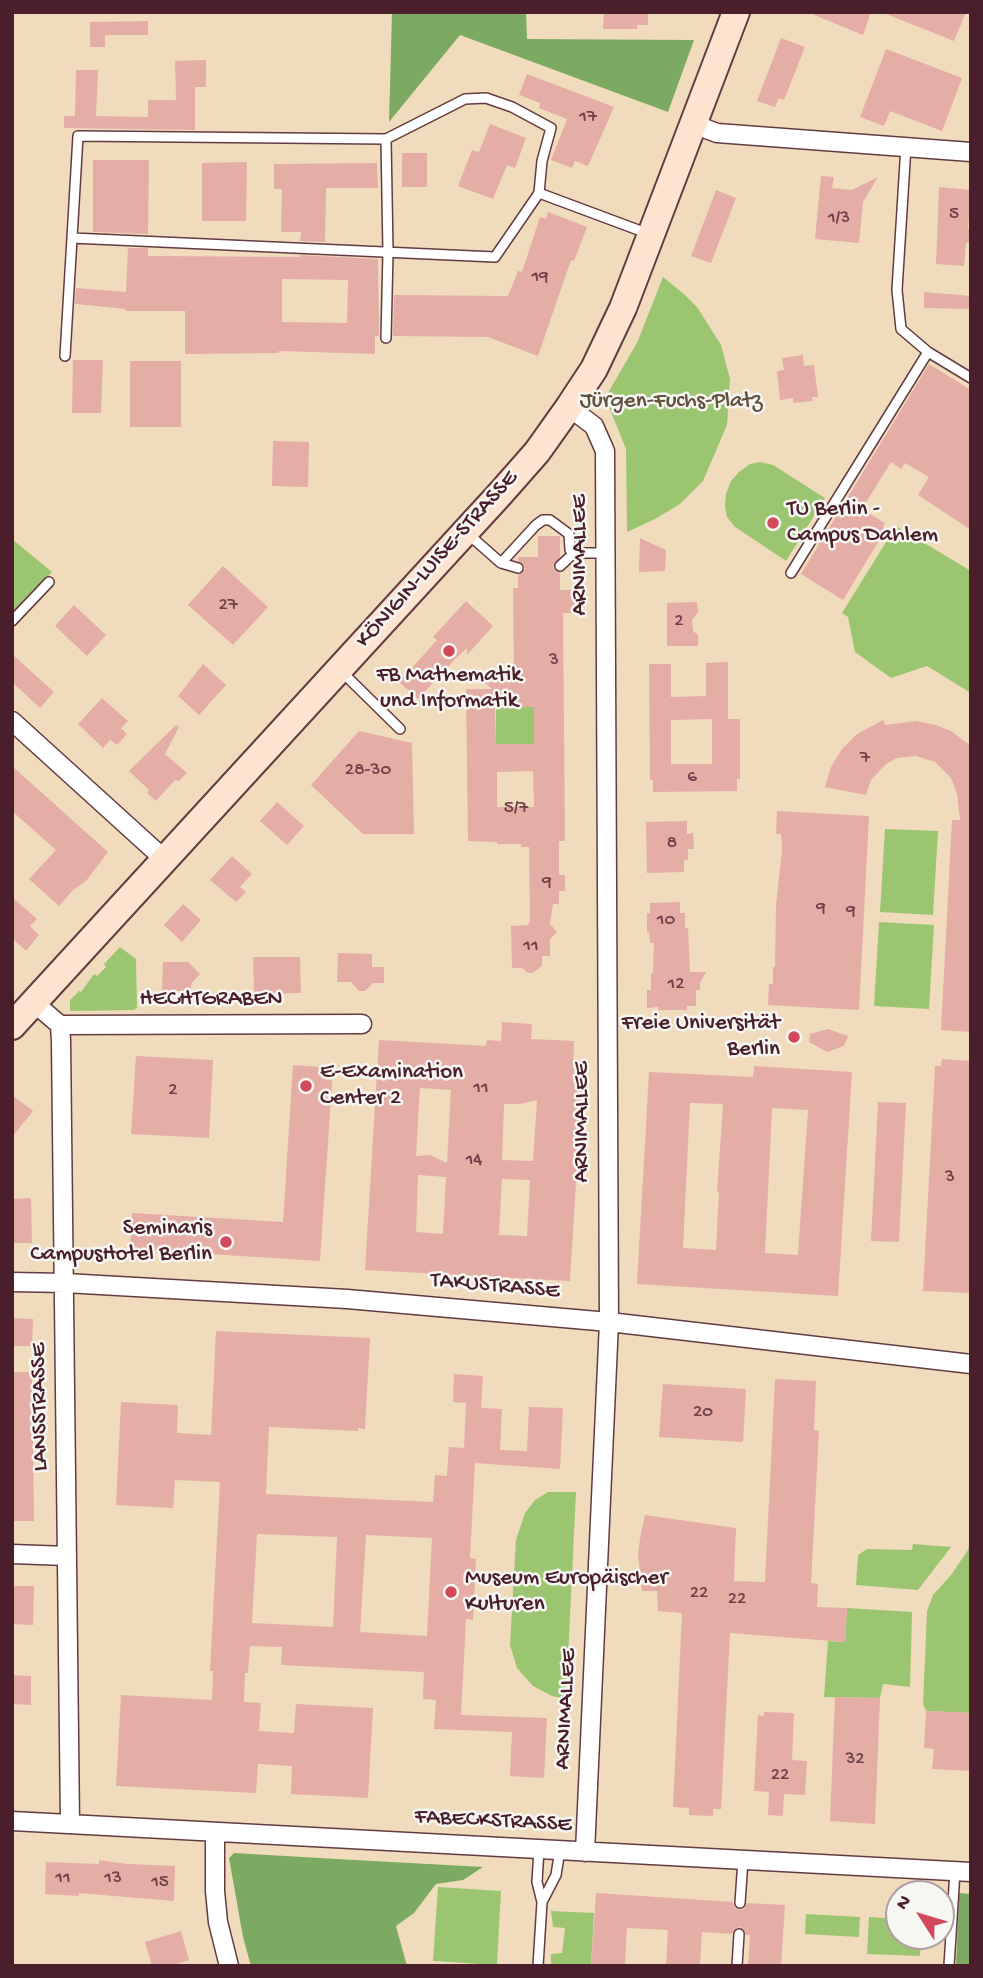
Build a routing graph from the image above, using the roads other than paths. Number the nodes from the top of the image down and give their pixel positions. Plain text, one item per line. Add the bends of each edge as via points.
1 (736, 12) edge
2 (692, 124) junction
3 (386, 139) junction
4 (906, 146) junction
5 (971, 152) edge
6 (539, 193) junction
7 (650, 235) junction
8 (72, 238) junction
9 (388, 252) junction
10 (386, 338) dead end
11 (928, 352) junction
12 (65, 356) dead end
13 (971, 378) edge
14 (569, 407) junction
15 (466, 531) junction
16 (574, 553) junction
17 (605, 553) junction
18 (500, 563) junction
19 (560, 566) dead end
20 (518, 568) dead end
21 (791, 573) dead end
22 (49, 582) dead end
23 (12, 621) edge
24 (339, 669) junction
25 (12, 721) edge
26 (400, 729) dead end
27 (164, 859) junction
28 (33, 1002) junction
29 (362, 1024) dead end
30 (60, 1025) junction
31 (12, 1026) edge
32 (12, 1282) edge
33 (65, 1283) junction
34 (609, 1322) junction
35 (971, 1364) edge
36 (12, 1554) edge
37 (67, 1556) junction
38 (12, 1821) edge
39 (70, 1824) junction
40 (215, 1832) junction
41 (539, 1849) junction
42 (560, 1850) junction
43 (585, 1852) junction
44 (743, 1860) junction
45 (963, 1872) edge
46 (542, 1902) junction
47 (740, 1903) dead end
48 (739, 1934) dead end
49 (229, 1966) edge
50 (538, 1966) edge
51 (737, 1966) edge
52 (949, 1966) edge

1 - 2 main road, KÖNIGIN-LUISE-STRASSE
2 - 4 street via 717,133
2 - 7 main road, KÖNIGIN-LUISE-STRASSE
3 - 6 lane via 465,99 486,97 551,128
3 - 8 lane via 78,136
3 - 9 lane
4 - 5 street
4 - 11 lane via 897,290 901,329
6 - 7 lane
6 - 9 lane via 495,257
7 - 14 main road, KÖNIGIN-LUISE-STRASSE via 613,330
8 - 9 lane
8 - 12 lane
9 - 10 lane
11 - 13 lane
11 - 21 lane
14 - 15 main road, KÖNIGIN-LUISE-STRASSE via 537,452
14 - 17 street, ARNIMALLEE via 594,426 605,451
15 - 18 lane
15 - 24 main road, KÖNIGIN-LUISE-STRASSE
16 - 17 lane
16 - 18 lane via 569,534 543,520
16 - 19 lane
17 - 34 street, ARNIMALLEE
18 - 20 lane
22 - 23 lane
24 - 26 lane
24 - 27 main road, KÖNIGIN-LUISE-STRASSE
25 - 27 street
27 - 28 main road, KÖNIGIN-LUISE-STRASSE
28 - 30 street
28 - 31 main road, KÖNIGIN-LUISE-STRASSE
29 - 30 street, HECHTGRABEN
30 - 33 street, LANSSTRASSE
32 - 33 street, TAKUSTRASSE
33 - 34 street, TAKUSTRASSE via 347,1299
33 - 37 street, LANSSTRASSE
34 - 35 street, TAKUSTRASSE
34 - 43 street, ARNIMALLEE
36 - 37 street
37 - 39 street, LANSSTRASSE
38 - 39 street, FABECKSTRASSE
39 - 40 street, FABECKSTRASSE
40 - 41 street, FABECKSTRASSE
40 - 49 street via 218,1922
41 - 42 street, FABECKSTRASSE
41 - 46 lane via 537,1882
42 - 43 street, FABECKSTRASSE
42 - 46 lane
43 - 44 street, FABECKSTRASSE
44 - 45 street, FABECKSTRASSE
44 - 47 lane
45 - 52 lane
46 - 50 lane
48 - 51 lane

